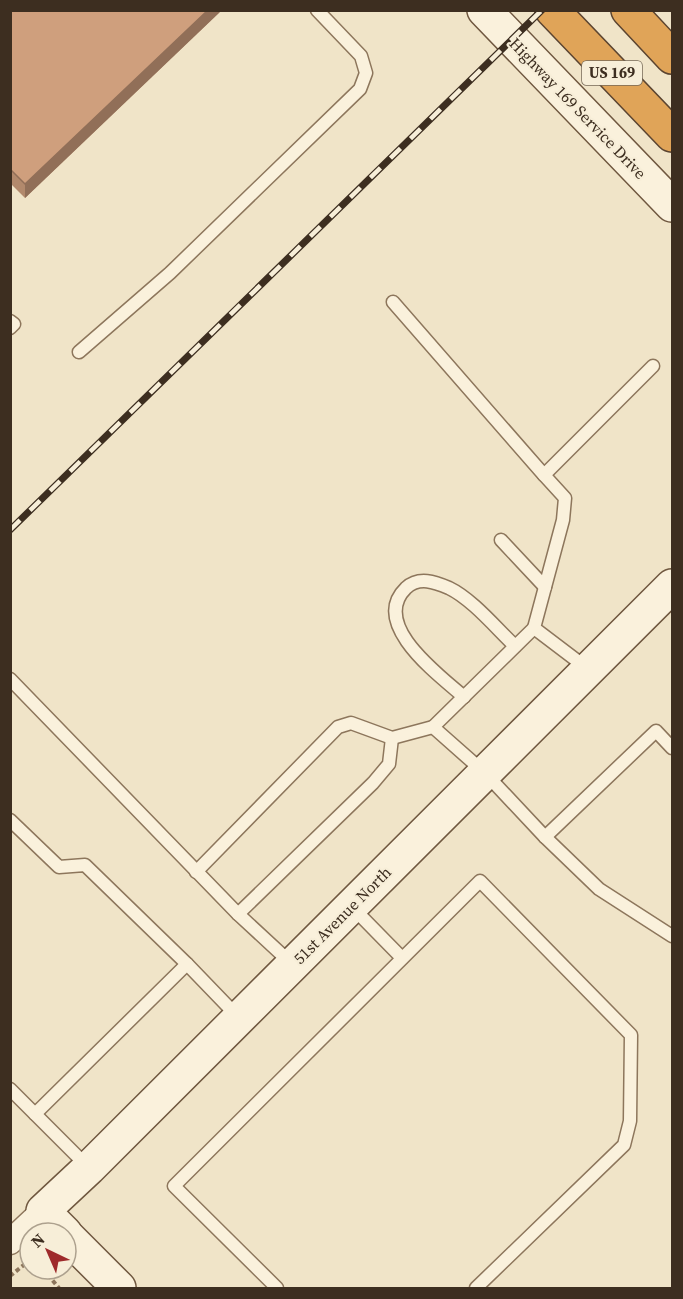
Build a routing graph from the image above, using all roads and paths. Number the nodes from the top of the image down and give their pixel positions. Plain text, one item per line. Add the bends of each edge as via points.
1 (317, 10) edge
2 (484, 10) edge
3 (552, 10) edge
4 (628, 10) edge
5 (672, 57) edge
6 (672, 135) edge
7 (672, 205) edge
8 (393, 302) dead end
9 (10, 321) edge
10 (10, 328) edge
11 (79, 352) dead end
12 (653, 366) dead end
13 (544, 475) junction
14 (501, 540) dead end
15 (672, 586) edge
16 (545, 587) junction
17 (534, 628) junction
18 (515, 646) junction
19 (589, 670) junction
20 (10, 680) edge
21 (464, 697) junction
22 (433, 727) junction
23 (392, 738) junction
24 (672, 748) edge
25 (485, 773) junction
26 (10, 820) edge
27 (545, 837) junction
28 (196, 872) junction
29 (351, 906) junction
30 (238, 914) junction
31 (672, 936) edge
32 (402, 958) junction
33 (187, 964) junction
34 (293, 965) junction
35 (239, 1017) junction
36 (10, 1089) edge
37 (35, 1114) junction
38 (88, 1168) junction
39 (61, 1221) edge
40 (78, 1246) edge
41 (119, 1288) edge
42 (277, 1288) edge
43 (476, 1288) edge

1 - 11 lane via 361,56 366,73 360,89 170,273
2 - 7 street, Highway 169 Service Drive
3 - 6 highway, US 169
4 - 5 highway
8 - 13 lane
9 - 10 lane via 14,324
12 - 13 lane
13 - 16 lane via 565,498
14 - 16 lane
15 - 19 street, 51st Avenue North
16 - 17 lane
17 - 18 lane
17 - 19 lane
18 - 21 lane
18 - 21 lane via 451,589 426,580 410,584 401,592 396,622 403,637
19 - 25 street, 51st Avenue North
20 - 28 lane
21 - 22 lane
22 - 23 lane
22 - 25 lane
23 - 28 lane via 351,723 338,727
23 - 30 lane via 389,764 374,783
24 - 27 lane via 656,731
25 - 27 lane
25 - 29 street, 51st Avenue North
26 - 33 lane via 59,867 85,865
27 - 31 lane via 598,889
28 - 30 lane
29 - 32 lane
29 - 34 street, 51st Avenue North
30 - 34 lane
32 - 42 lane via 174,1186
32 - 43 lane via 480,881 631,1035 630,1121 624,1145
33 - 35 lane
33 - 37 lane
34 - 35 street, 51st Avenue North
35 - 38 street, 51st Avenue North
36 - 37 lane
37 - 38 lane
38 - 39 street, 51st Avenue North
40 - 41 street

